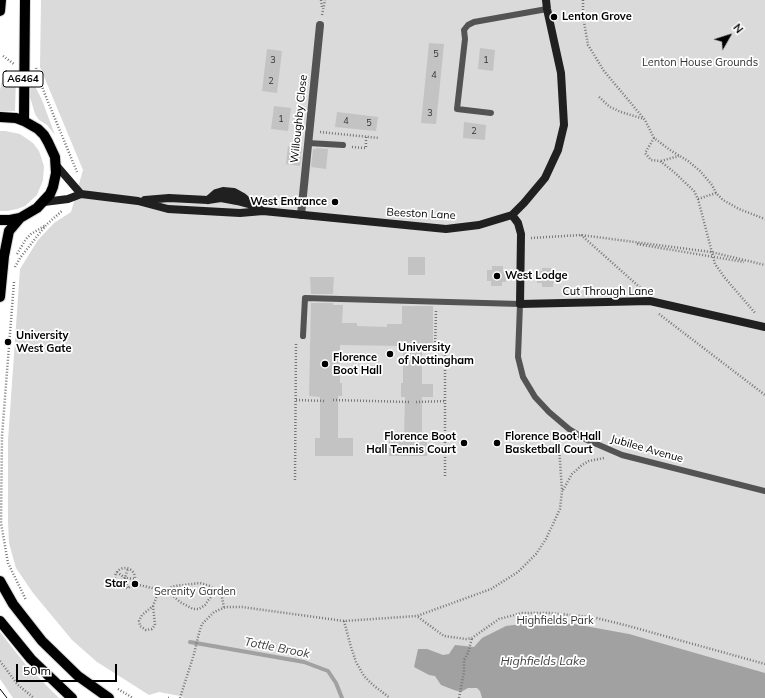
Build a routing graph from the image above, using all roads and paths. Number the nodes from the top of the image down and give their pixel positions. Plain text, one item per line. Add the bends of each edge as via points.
1 (1, 0) edge
2 (25, 0) edge
3 (321, 0) edge
4 (325, 0) edge
5 (546, 0) edge
6 (583, 0) edge
7 (547, 9) junction
8 (0, 11) edge
9 (322, 11) junction
10 (320, 25) joint
11 (3, 56) dead end
12 (16, 65) dead end
13 (35, 65) dead end
14 (599, 97) dead end
15 (491, 113) dead end
16 (0, 117) edge
17 (645, 120) junction
18 (24, 121) junction
19 (366, 137) dead end
20 (654, 138) junction
21 (308, 143) junction
22 (343, 145) joint
23 (679, 156) junction
24 (660, 161) junction
25 (56, 165) junction
26 (79, 178) dead end
27 (716, 193) junction
28 (81, 194) junction
29 (698, 199) junction
30 (138, 201) junction
31 (44, 202) junction
32 (64, 209) dead end
33 (263, 211) junction
34 (301, 214) junction
35 (512, 215) junction
36 (20, 218) junction
37 (765, 219) edge
38 (0, 220) edge
39 (46, 225) junction
40 (581, 235) junction
41 (593, 237) junction
42 (531, 238) dead end
43 (711, 252) junction
44 (713, 257) junction
45 (763, 265) edge
46 (14, 277) dead end
47 (645, 292) dead end
48 (0, 297) edge
49 (437, 303) junction
50 (520, 304) junction
51 (654, 310) dead end
52 (760, 319) dead end
53 (765, 328) edge
54 (303, 336) joint
55 (765, 395) edge
56 (296, 400) junction
57 (333, 400) dead end
58 (326, 401) dead end
59 (445, 401) junction
60 (410, 402) dead end
61 (416, 402) dead end
62 (558, 421) junction
63 (622, 455) junction
64 (446, 477) dead end
65 (295, 480) dead end
66 (562, 491) junction
67 (765, 491) edge
68 (128, 568) junction
69 (117, 572) junction
70 (125, 578) junction
71 (135, 579) junction
72 (0, 581) edge
73 (116, 583) junction
74 (139, 585) junction
75 (129, 587) junction
76 (171, 587) junction
77 (215, 590) junction
78 (159, 591) junction
79 (170, 594) junction
80 (30, 605) dead end
81 (152, 606) junction
82 (224, 608) junction
83 (417, 616) junction
84 (0, 621) edge
85 (344, 621) junction
86 (472, 638) junction
87 (0, 661) edge
88 (765, 664) edge
89 (113, 686) dead end
90 (34, 698) edge
91 (72, 698) edge
92 (109, 698) edge
93 (133, 698) edge
94 (180, 698) edge
95 (390, 698) edge
96 (459, 698) edge

1 - 8 main road
2 - 18 main road, A6464
3 - 9 path
4 - 9 path
5 - 7 street, Beeston Lane
6 - 17 path via 588,45 604,71
7 - 15 lane via 474,22 464,30 457,109
7 - 35 street, Beeston Lane via 561,73 564,125 558,150 545,178
9 - 10 path
10 - 21 street, Willoughby Close
11 - 12 path
13 - 26 path
14 - 17 path via 610,107
16 - 18 main road
17 - 20 path
18 - 25 main road via 44,135 52,149
19 - 22 path via 366,148
20 - 23 path
20 - 24 path via 645,153 651,160
21 - 22 lane
21 - 34 street, Willoughby Close
23 - 24 path
23 - 27 path via 700,170
24 - 29 path via 694,191
25 - 28 street
25 - 31 main road via 53,187
27 - 29 path
27 - 37 path via 738,209
28 - 30 street, Beeston Lane
28 - 31 street via 68,199
29 - 43 path
30 - 33 street, Beeston Lane via 168,209 240,213
30 - 33 street, Beeston Lane via 221,198 252,205
31 - 36 main road
32 - 39 path
33 - 34 street, Beeston Lane
34 - 35 street, Beeston Lane via 446,229 479,225
35 - 50 street, Jubilee Avenue via 521,234
36 - 38 main road
36 - 48 main road via 9,231
39 - 39 path via 20,258 14,270 16,257 26,239
40 - 41 path
40 - 42 path
40 - 47 path
41 - 43 path
41 - 44 path
43 - 44 path
43 - 45 path
44 - 45 path
44 - 52 path via 725,278
46 - 80 path via 2,436 1,523 8,563
49 - 50 lane
49 - 54 lane via 305,298
49 - 59 path via 435,349 445,349
50 - 53 street, Cut Through Lane via 650,302
50 - 62 lane, Jubilee Avenue via 518,357 523,377 535,397
51 - 55 path
54 - 56 path via 296,336
56 - 58 path
56 - 65 path
57 - 60 path
59 - 61 path
59 - 64 path
62 - 63 lane, Jubilee Avenue via 585,439
62 - 66 path
63 - 66 path via 597,459 582,465 572,474
63 - 67 lane, Jubilee Avenue
66 - 83 path via 560,509 546,539 536,554 518,572 491,589
68 - 69 path via 122,568
68 - 70 path
68 - 71 path
69 - 70 path
69 - 73 path via 114,577
70 - 71 path
70 - 73 path
70 - 75 path
71 - 74 path
71 - 75 path
72 - 92 main road via 13,604 42,641 78,676
73 - 75 path via 120,588
74 - 75 path
74 - 78 path
76 - 77 path via 200,583
76 - 78 path
76 - 79 path
77 - 79 path via 205,605 193,610
77 - 82 path via 222,597
78 - 79 path
78 - 81 path
81 - 81 path via 139,621 140,626 146,630 152,629 155,625
82 - 85 path via 242,607
82 - 94 path via 214,612 202,624
83 - 85 path
83 - 86 path via 444,636
84 - 91 main road via 32,659
85 - 95 path via 356,662 364,676
86 - 88 path via 499,619 522,613 592,617
86 - 96 path via 464,660
87 - 90 path via 18,685
89 - 93 path

